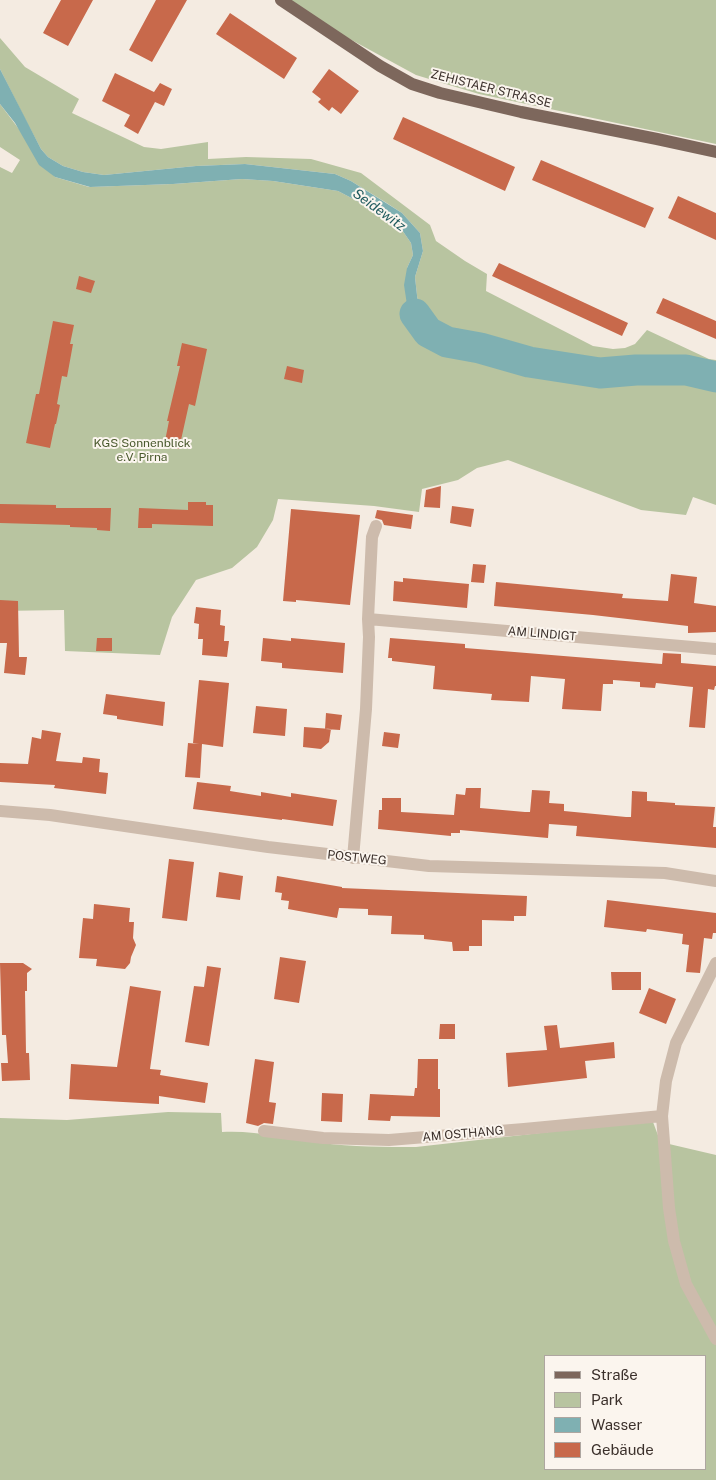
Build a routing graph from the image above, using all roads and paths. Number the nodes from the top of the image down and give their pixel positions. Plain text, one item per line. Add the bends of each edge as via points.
1 (281, 0) edge
2 (716, 152) edge
3 (376, 526) dead end
4 (368, 619) junction
5 (716, 649) edge
6 (0, 811) edge
7 (353, 858) junction
8 (716, 881) edge
9 (716, 963) edge
10 (662, 1116) junction
11 (264, 1130) dead end
12 (716, 1339) edge

1 - 2 main road, ZEHISTAER STRASSE via 412,84 521,112
3 - 4 street via 372,537
4 - 5 street, AM LINDIGT
4 - 7 street via 366,709
6 - 7 street, POSTWEG via 50,815
7 - 8 street, POSTWEG via 429,866 665,873
9 - 10 street via 676,1043 666,1081
10 - 11 street, AM OSTHANG via 389,1140 324,1138
10 - 12 street via 668,1208 674,1241 686,1284

